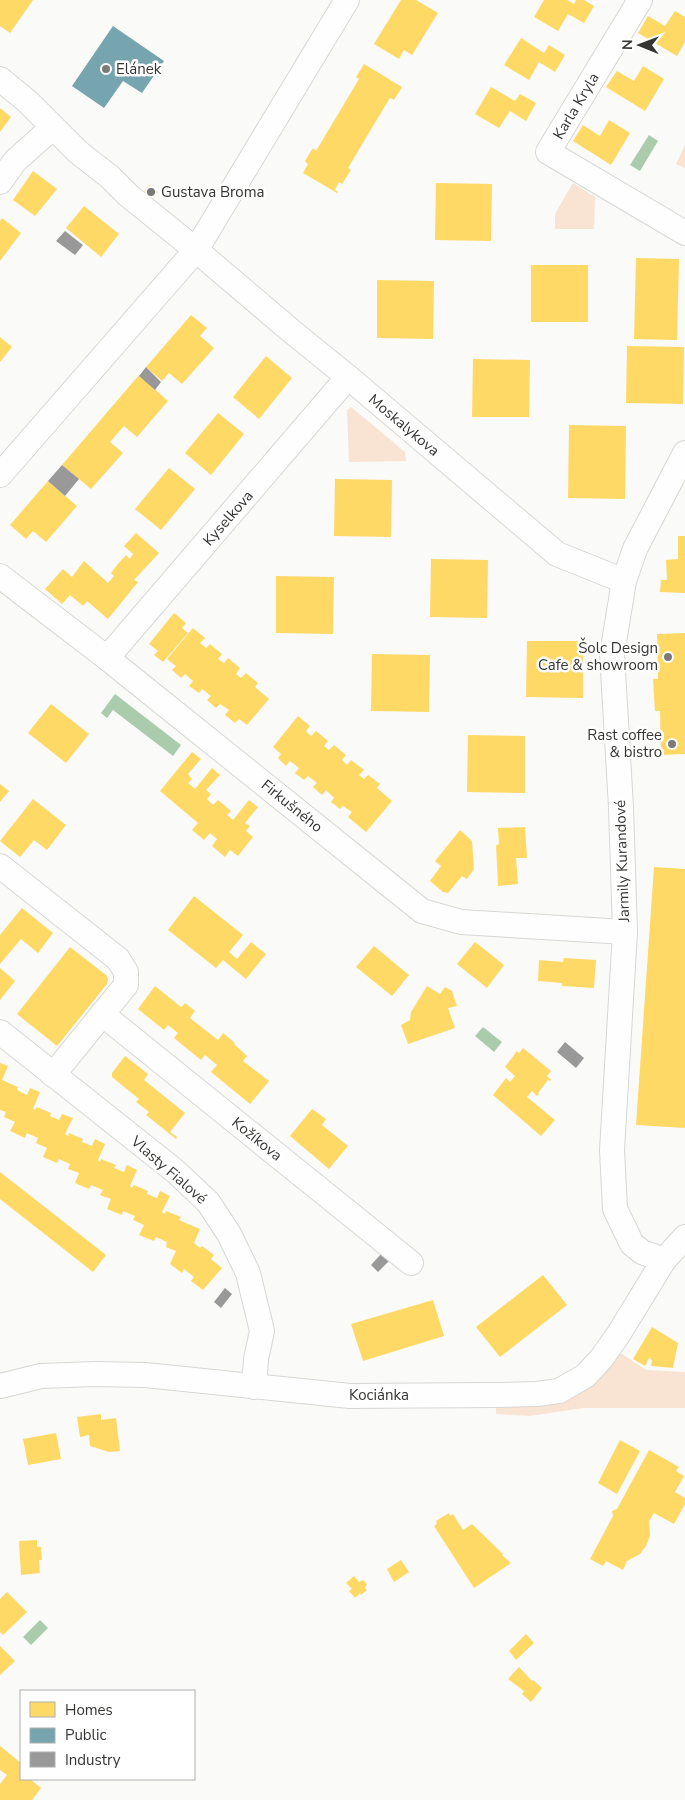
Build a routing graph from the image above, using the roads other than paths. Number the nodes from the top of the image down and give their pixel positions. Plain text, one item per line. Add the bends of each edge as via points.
1 (347, 0) edge
2 (640, 0) edge
3 (0, 79) edge
4 (52, 128) junction
5 (0, 182) edge
6 (685, 233) edge
7 (196, 250) junction
8 (348, 377) junction
9 (685, 453) edge
10 (0, 474) edge
11 (0, 576) edge
12 (624, 580) junction
13 (107, 658) junction
14 (0, 866) edge
15 (625, 932) junction
16 (102, 1014) junction
17 (0, 1032) edge
18 (53, 1076) junction
19 (685, 1237) edge
20 (664, 1260) junction
21 (411, 1263) dead end
22 (0, 1386) edge
23 (254, 1387) junction

1 - 7 street
2 - 6 street, Karla Kryla via 548,152
3 - 4 street via 27,101
4 - 5 street via 15,161
4 - 7 street
7 - 8 street, Moskalykova
7 - 10 street
8 - 12 street, Moskalykova via 557,554
8 - 13 street, Kyselkova
9 - 12 street, Jarmily Kurandové via 635,549
11 - 13 street, Firkušného
12 - 15 street, Jarmily Kurandové via 612,654
13 - 15 street, Firkušného via 422,912 461,922
14 - 16 street via 118,959 126,972 126,985
15 - 20 street, Jarmily Kurandové via 612,1150 615,1209 632,1244 642,1252
16 - 18 street
16 - 21 street, Kožíkova
17 - 18 street, Vlasty Fialové
18 - 23 street, Vlasty Fialové via 175,1171 208,1202 224,1226 248,1273 262,1332
19 - 20 street, Kociánka
20 - 23 street, Kociánka via 601,1359 585,1376 559,1391 350,1396
22 - 23 street, Kociánka via 42,1376 95,1374 145,1375

